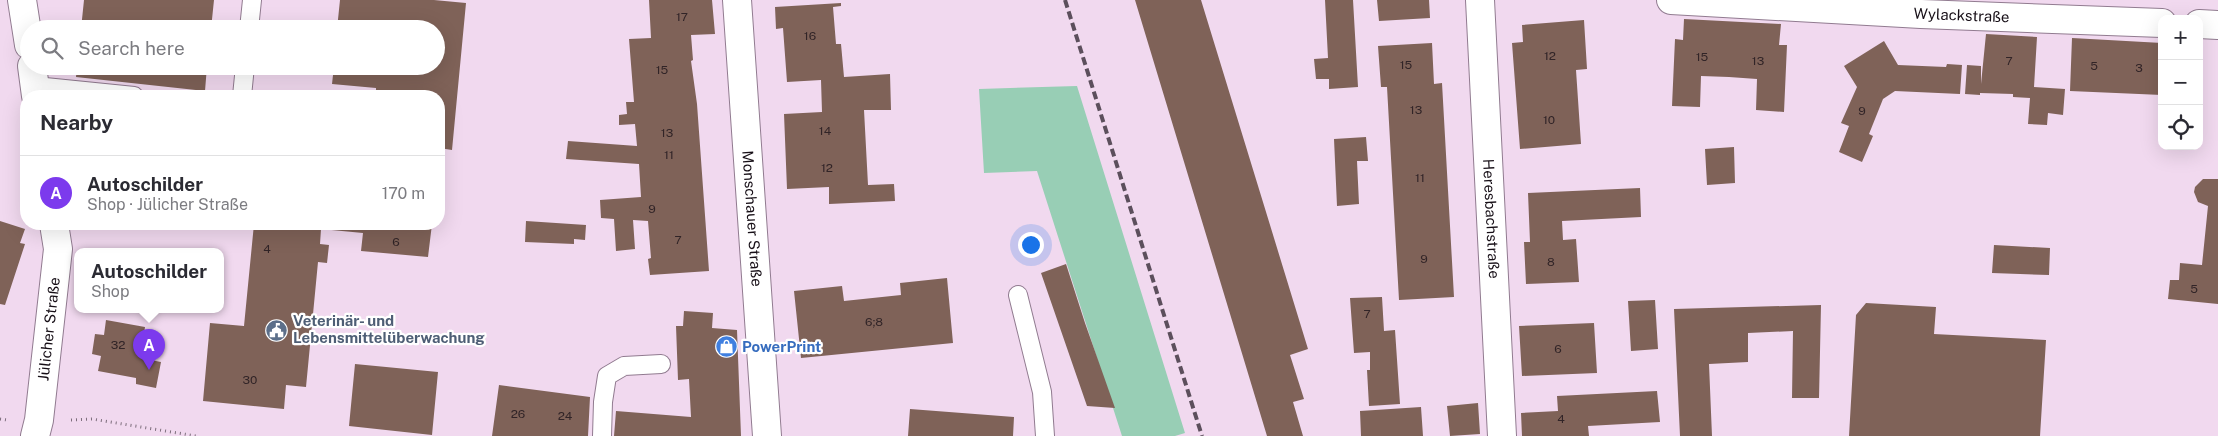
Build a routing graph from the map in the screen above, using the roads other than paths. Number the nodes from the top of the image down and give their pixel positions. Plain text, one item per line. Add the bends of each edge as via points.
1 (22, 0) edge
2 (252, 0) edge
3 (737, 0) edge
4 (1480, 0) edge
5 (1671, 0) edge
6 (1920, 7) edge
7 (25, 20) edge
8 (250, 20) edge
9 (2158, 23) edge
10 (2203, 24) edge
11 (2218, 25) edge
12 (244, 75) edge
13 (34, 83) edge
14 (88, 90) edge
15 (243, 90) edge
16 (55, 230) edge
17 (1018, 295) dead end
18 (661, 364) dead end
19 (37, 428) edge
20 (602, 436) edge
21 (767, 436) edge
22 (1045, 436) edge
23 (1502, 436) edge

1 - 7 street
2 - 8 lane
3 - 21 street, Monschauer Straße
4 - 23 street, Heresbachstraße
5 - 6 street, Wylackstraße
6 - 9 street, Wylackstraße
10 - 11 street
12 - 15 lane
13 - 14 lane
16 - 19 street, Jülicher Straße via 58,249
17 - 22 lane via 1042,392
18 - 20 lane via 624,366 607,376

